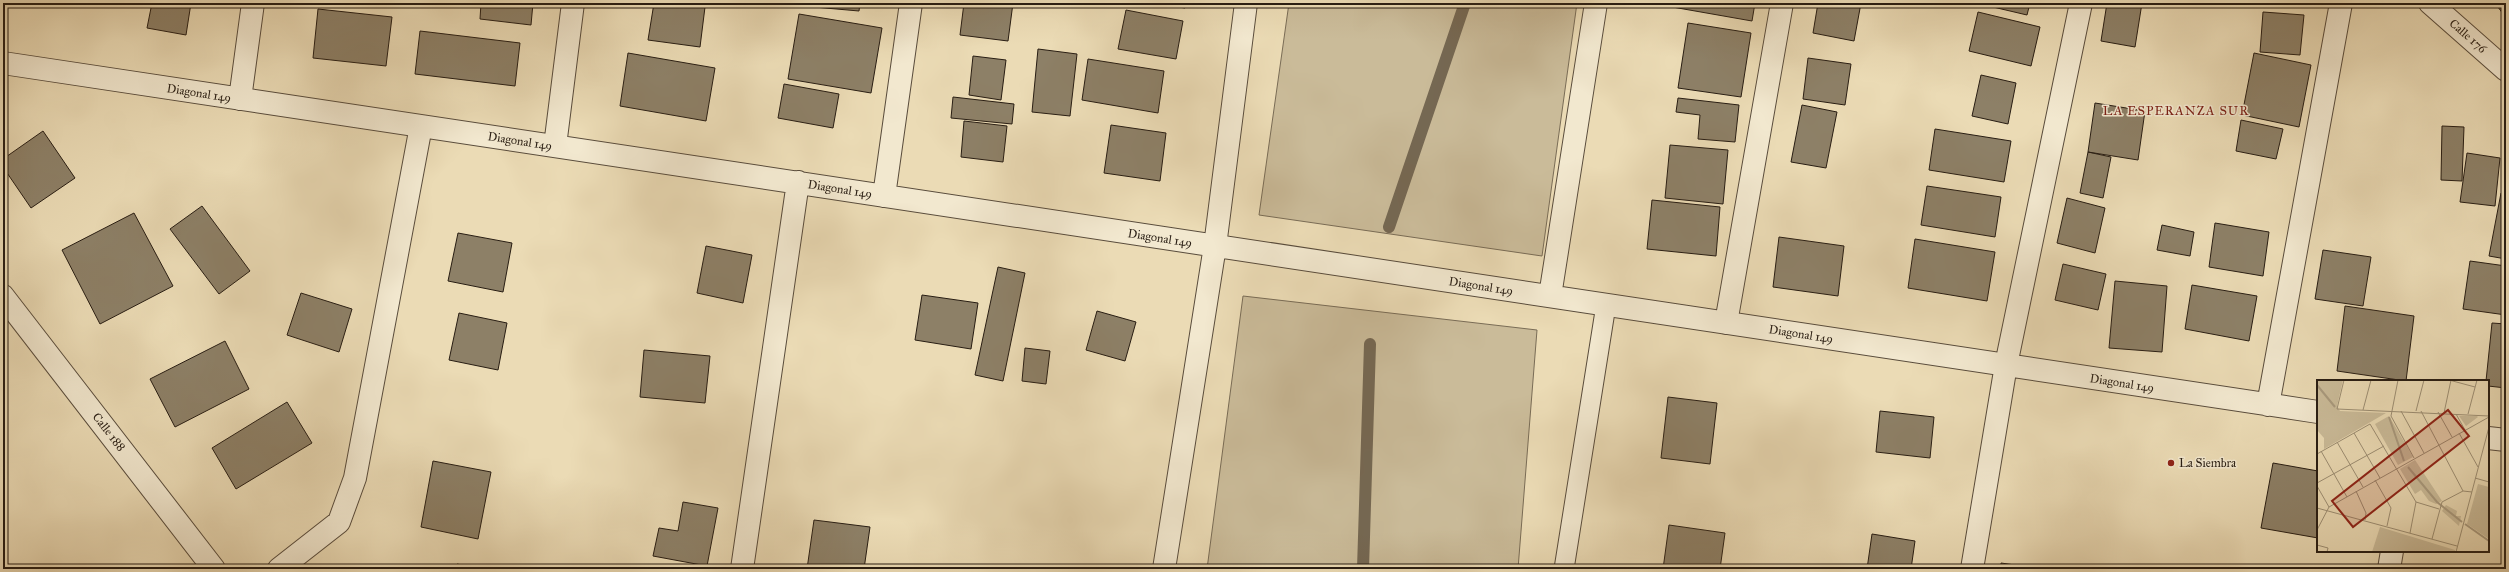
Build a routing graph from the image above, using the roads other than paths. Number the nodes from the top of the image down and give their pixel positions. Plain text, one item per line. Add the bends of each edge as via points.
1 (253, 3) edge
2 (574, 3) edge
3 (911, 3) edge
4 (1246, 3) edge
5 (1596, 3) edge
6 (1782, 3) edge
7 (2081, 3) edge
8 (2341, 3) edge
9 (2430, 3) edge
10 (3, 63) edge
11 (2506, 70) edge
12 (240, 99) junction
13 (421, 126) junction
14 (555, 146) junction
15 (798, 182) junction
16 (884, 196) junction
17 (1215, 246) junction
18 (3, 296) edge
19 (1550, 296) junction
20 (1606, 305) junction
21 (1726, 323) junction
22 (2006, 365) junction
23 (2268, 405) junction
24 (2317, 412) edge
25 (2489, 438) edge
26 (2506, 440) edge
27 (2392, 552) edge
28 (214, 569) edge
29 (279, 569) edge
30 (742, 569) edge
31 (1164, 569) edge
32 (1564, 569) edge
33 (1972, 569) edge
34 (2389, 569) edge

1 - 12 street
2 - 14 street
3 - 16 street
4 - 17 street
5 - 19 street
6 - 21 street
7 - 22 street
8 - 23 street
9 - 11 street, Calle 176
10 - 12 street, Diagonal 149
12 - 13 street, Diagonal 149
13 - 14 street, Diagonal 149
13 - 29 street via 355,478 339,522
14 - 15 street, Diagonal 149
15 - 16 street, Diagonal 149
15 - 30 street
16 - 17 street, Diagonal 149
17 - 19 street, Diagonal 149
17 - 31 street
18 - 28 street, Calle 188
19 - 20 street, Diagonal 149
20 - 21 street, Diagonal 149
20 - 32 lane
21 - 22 street, Diagonal 149
22 - 23 street, Diagonal 149
22 - 33 street
23 - 24 street, Diagonal 149
25 - 26 street
27 - 34 street

